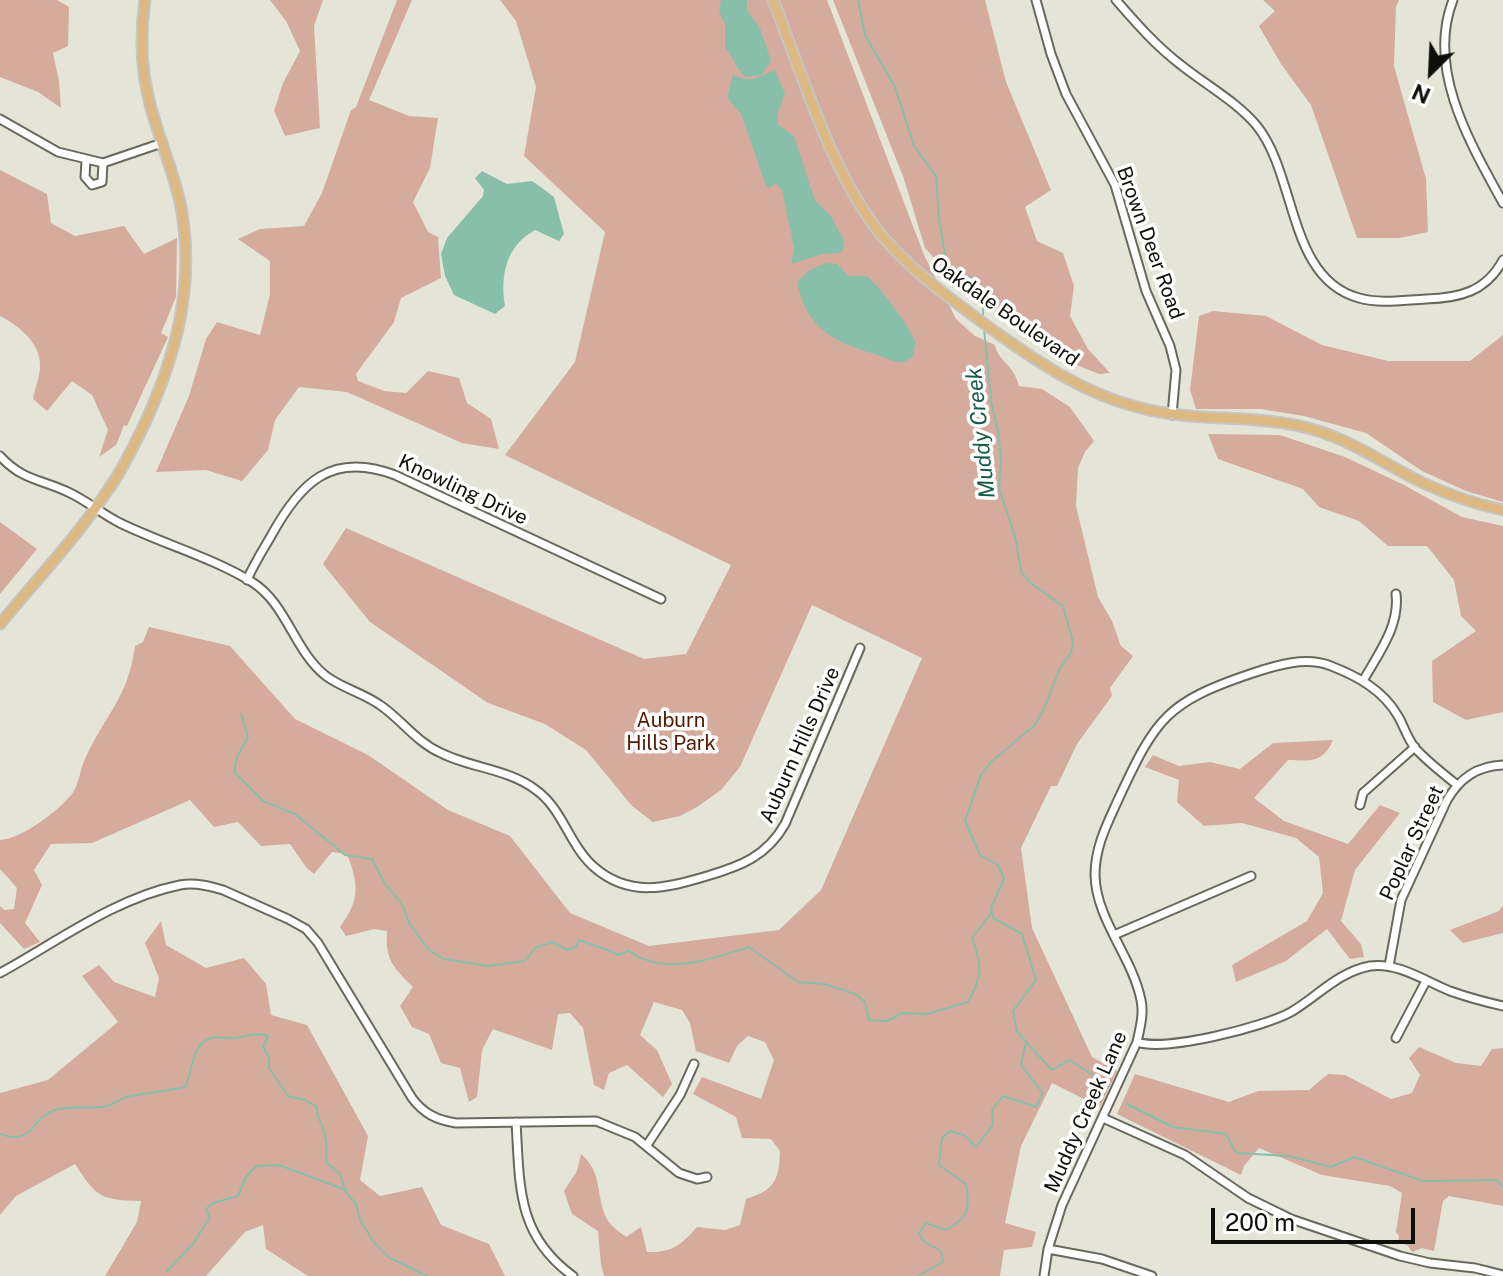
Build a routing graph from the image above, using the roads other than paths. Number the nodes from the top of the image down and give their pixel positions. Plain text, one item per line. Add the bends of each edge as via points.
1 (145, 0) edge
2 (773, 0) edge
3 (1036, 0) edge
4 (1116, 0) edge
5 (1453, 0) edge
6 (0, 119) edge
7 (162, 143) junction
8 (86, 160) junction
9 (103, 163) junction
10 (1503, 203) edge
11 (1503, 260) edge
12 (1172, 415) junction
13 (0, 456) edge
14 (95, 509) junction
15 (1503, 510) edge
16 (247, 580) junction
17 (1396, 594) dead end
18 (661, 599) dead end
19 (0, 624) edge
20 (860, 648) dead end
21 (1363, 681) junction
22 (1415, 747) junction
23 (1503, 765) edge
24 (1456, 784) junction
25 (1360, 805) dead end
26 (1251, 876) dead end
27 (1114, 935) junction
28 (1389, 966) junction
29 (0, 973) edge
30 (1426, 981) junction
31 (1503, 1006) edge
32 (1396, 1038) dead end
33 (1137, 1042) junction
34 (694, 1064) dead end
35 (1103, 1118) junction
36 (516, 1122) junction
37 (647, 1145) junction
38 (707, 1177) dead end
39 (1048, 1249) junction
40 (1503, 1275) edge
41 (573, 1276) edge
42 (1044, 1276) edge
43 (1152, 1276) edge

1 - 7 main road via 144,76
2 - 12 main road, Oakdale Boulevard via 833,153 856,198 907,263 1005,339 1080,386
3 - 12 street, Brown Deer Road via 1066,94 1119,194 1146,291 1170,346 1176,382
4 - 11 street via 1162,49 1257,127 1278,165 1307,253 1331,284 1368,300 1450,298 1480,287
5 - 10 street via 1445,36 1448,77 1472,146
6 - 8 street via 58,152
7 - 9 street
7 - 14 main road via 185,239 180,327 144,424
8 - 9 street
8 - 9 street via 85,177 92,185 102,182
12 - 15 main road, Oakdale Boulevard via 1272,421 1315,430 1356,445 1447,494
13 - 14 street, Auburn Hills Drive via 27,478 67,491
14 - 16 street, Auburn Hills Drive
14 - 19 main road
16 - 18 street, Knowling Drive via 302,489 322,475 359,467 395,475
16 - 20 street, Auburn Hills Drive via 270,597 327,677 381,705 440,753 538,790 595,867 620,883 645,889 673,887 739,866 767,848 785,824
17 - 21 street via 1393,626
21 - 22 street, Muddy Creek Lane via 1389,702
21 - 27 street, Muddy Creek Lane via 1326,664 1287,664 1202,692 1165,717 1142,748 1099,844 1096,883
22 - 24 street, Muddy Creek Lane
22 - 25 street via 1363,793
23 - 24 street, Poplar Street via 1476,771
24 - 28 street, Poplar Street via 1401,900
26 - 27 street
27 - 33 street, Muddy Creek Lane via 1141,999
28 - 30 street
28 - 33 street via 1352,971 1291,1012 1251,1027 1161,1045
29 - 36 street via 129,902 181,884 210,886 306,929 424,1112 456,1123
30 - 31 street
30 - 32 street
33 - 35 street, Muddy Creek Lane
34 - 37 street
35 - 39 street, Muddy Creek Lane via 1062,1205
35 - 40 street via 1185,1155 1248,1198 1291,1219 1400,1256
36 - 37 street via 596,1121
36 - 41 street via 524,1210 543,1249
37 - 38 street via 679,1173
39 - 42 street, Muddy Creek Lane
39 - 43 street

